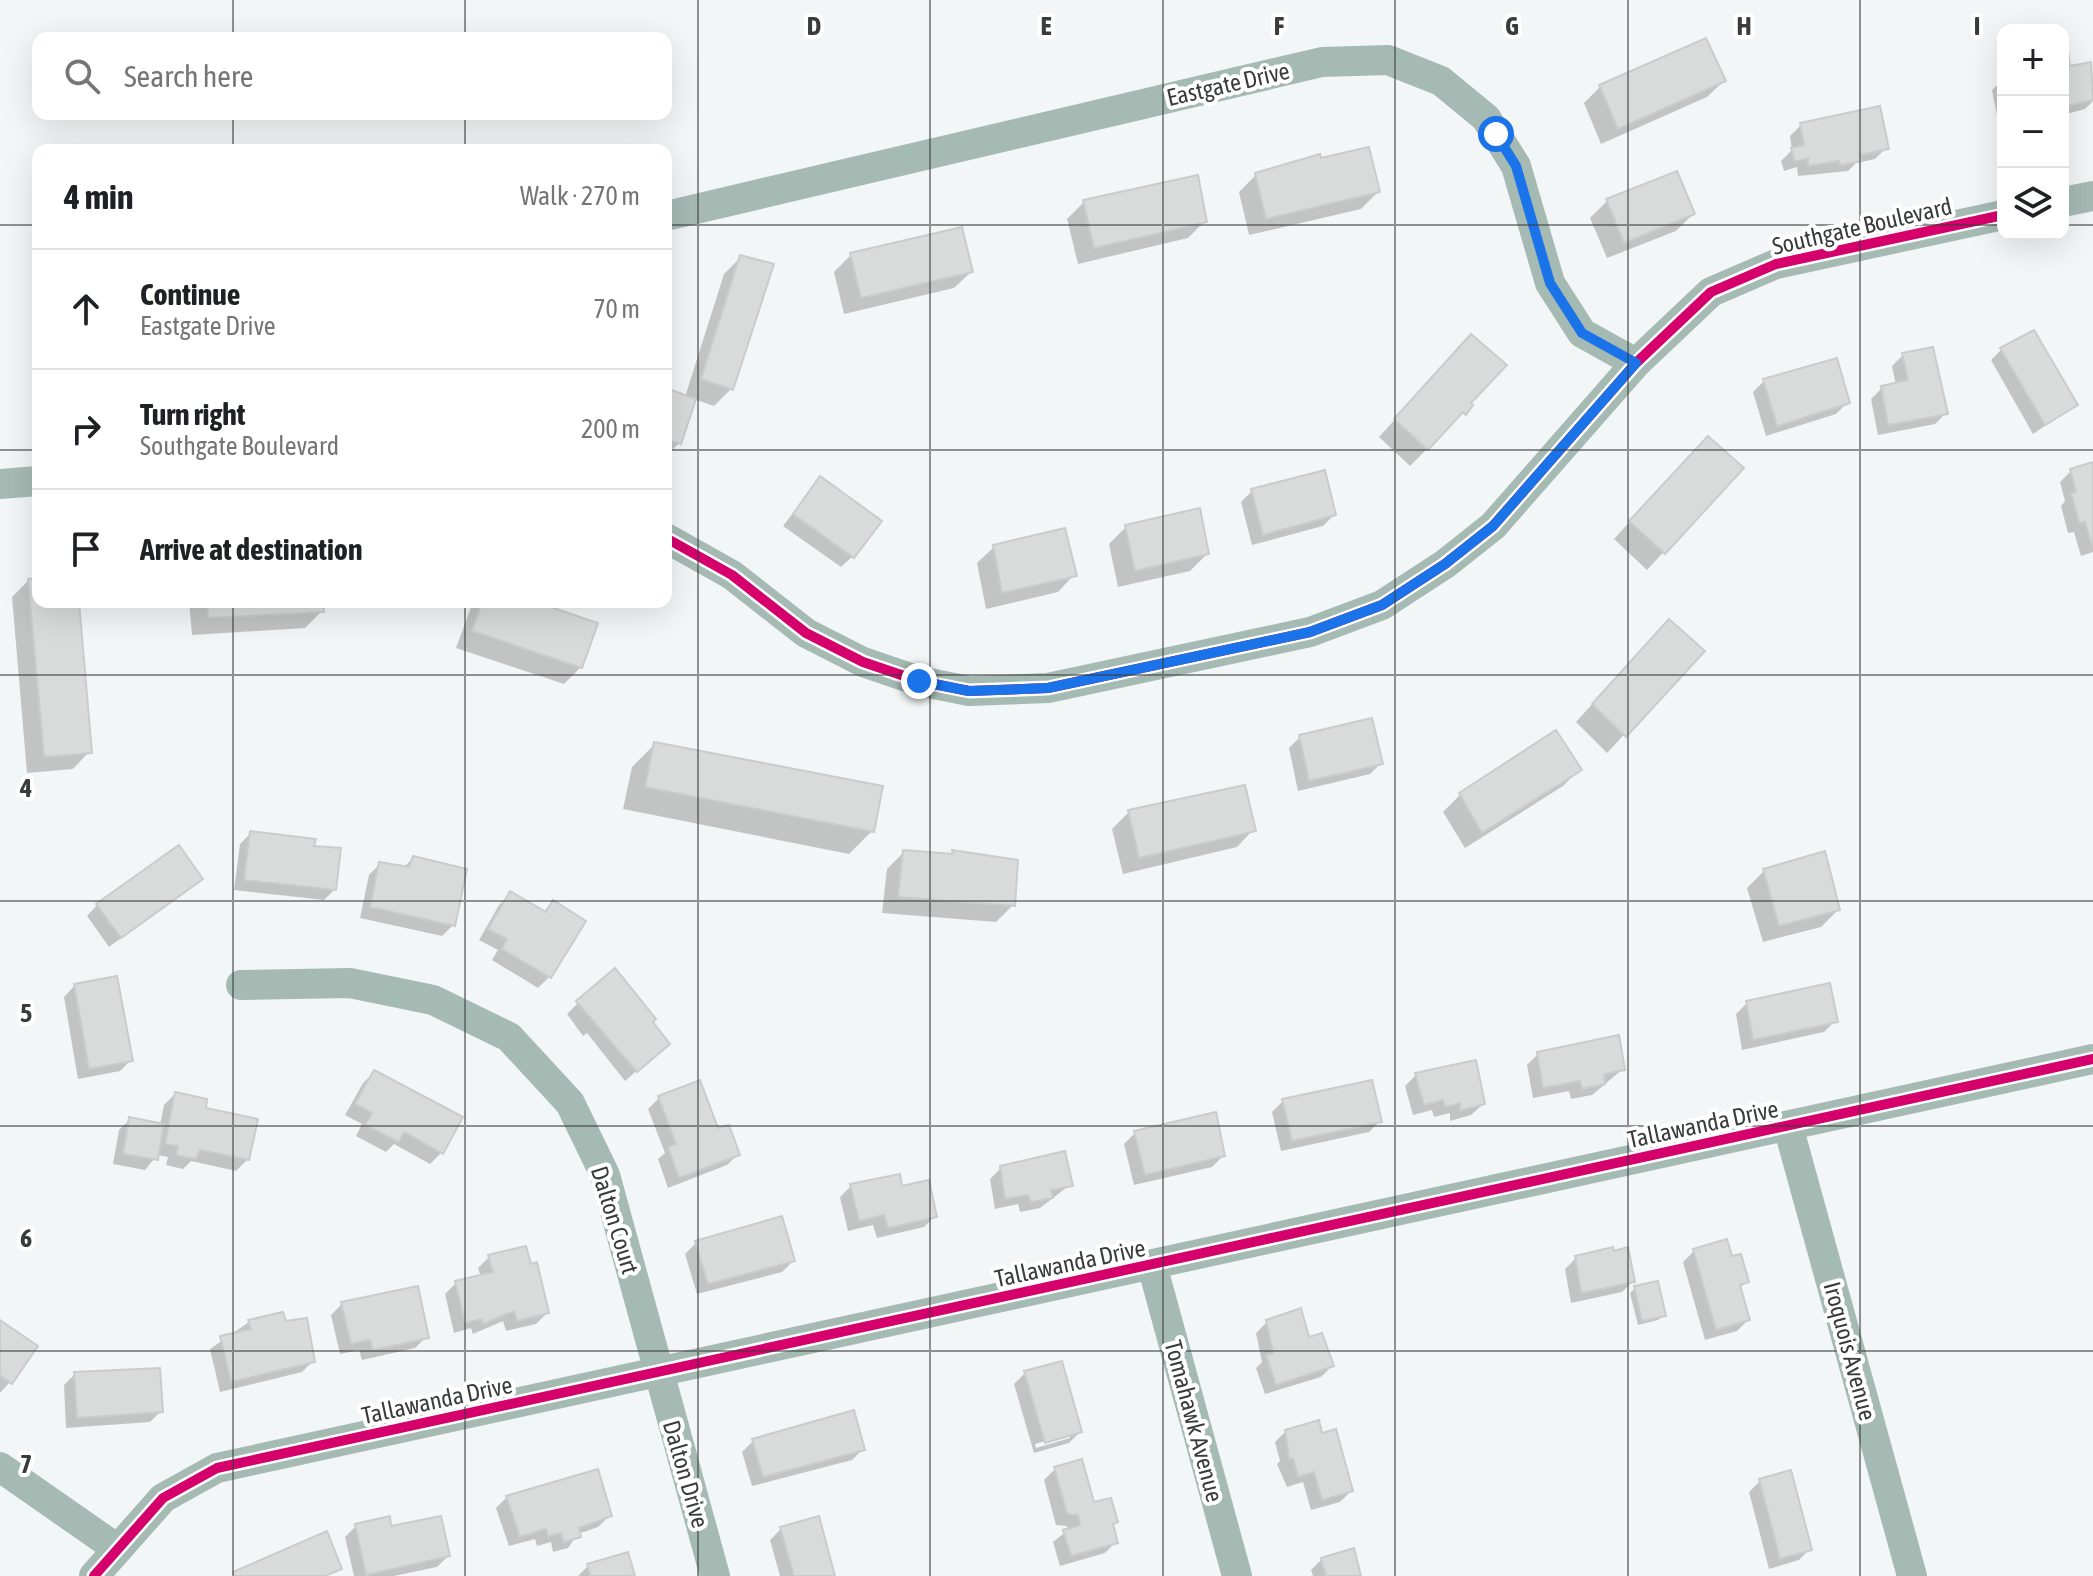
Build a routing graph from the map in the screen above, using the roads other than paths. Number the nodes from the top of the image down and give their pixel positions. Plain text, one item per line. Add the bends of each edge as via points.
1 (2093, 196) edge
2 (2069, 201) edge
3 (672, 215) edge
4 (1997, 216) edge
5 (1636, 363) junction
6 (32, 481) edge
7 (0, 484) edge
8 (672, 541) edge
9 (241, 985) dead end
10 (2093, 1059) edge
11 (1788, 1126) junction
12 (1152, 1265) junction
13 (658, 1372) junction
14 (0, 1467) edge
15 (116, 1548) junction
16 (94, 1576) edge
17 (715, 1576) edge
18 (1237, 1576) edge
19 (1912, 1576) edge

1 - 2 street
3 - 5 street, Eastgate Drive via 1322,62 1388,60 1441,81 1486,118 1516,166 1550,283 1582,333
4 - 5 street, Southgate Boulevard via 1776,264 1711,292
5 - 8 street, Southgate Boulevard via 1493,526 1382,605 1310,632 1048,688 969,691 863,662 806,633 732,575
6 - 7 street
9 - 13 street, Dalton Court via 350,983 433,1000 509,1037 570,1103 605,1175
10 - 11 street, Tallawanda Drive
11 - 12 street, Tallawanda Drive
11 - 19 street, Iroquois Avenue
12 - 13 street, Tallawanda Drive
12 - 18 street, Tomahawk Avenue
13 - 15 street, Tallawanda Drive via 217,1468 163,1498
13 - 17 street, Dalton Drive
14 - 15 street
15 - 16 street, Tallawanda Drive

